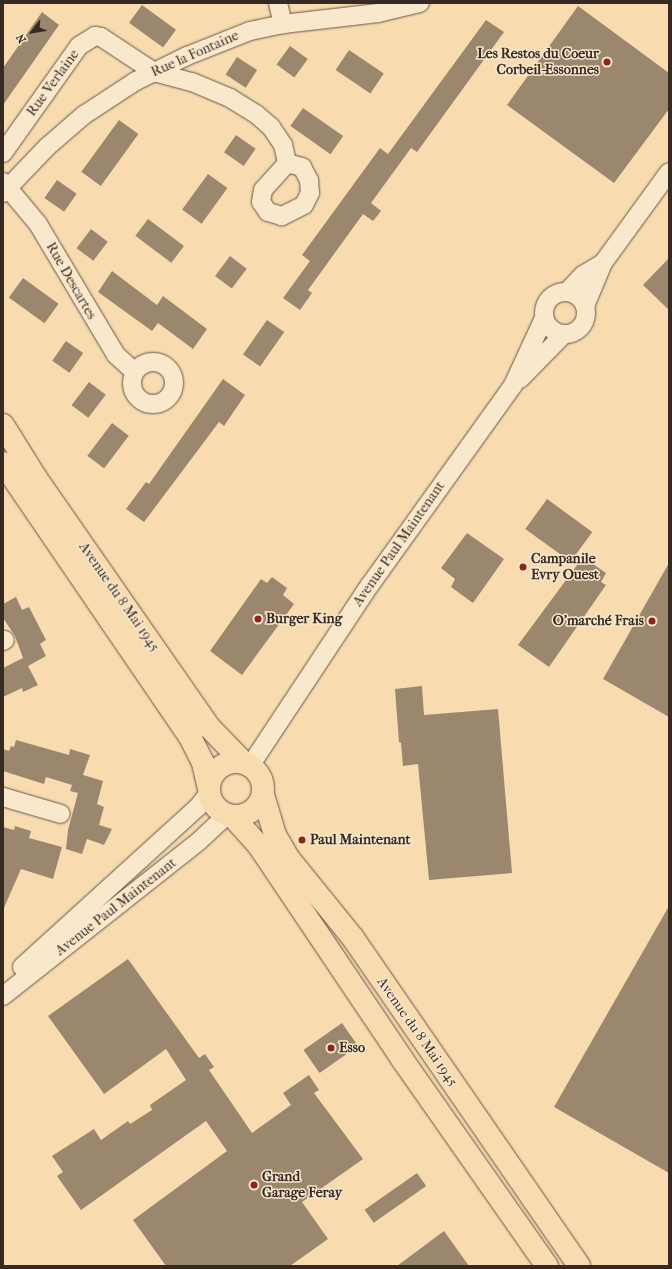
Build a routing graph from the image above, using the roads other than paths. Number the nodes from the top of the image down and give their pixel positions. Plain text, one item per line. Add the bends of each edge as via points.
1 (278, 3) edge
2 (420, 3) edge
3 (283, 24) junction
4 (154, 72) junction
5 (3, 153) edge
6 (288, 162) dead end
7 (669, 172) edge
8 (5, 188) edge
9 (603, 263) junction
10 (567, 292) junction
11 (584, 306) junction
12 (544, 318) junction
13 (564, 334) junction
14 (135, 372) dead end
15 (513, 385) junction
16 (3, 425) edge
17 (3, 463) edge
18 (246, 764) junction
19 (208, 789) junction
20 (263, 795) junction
21 (3, 796) edge
22 (61, 814) dead end
23 (230, 816) junction
24 (3, 984) edge
25 (391, 993) junction
26 (3, 996) edge
27 (474, 1163) junction
28 (547, 1266) edge
29 (579, 1266) edge

1 - 3 street
2 - 3 street, Rue la Fontaine via 378,13
3 - 4 street, Rue la Fontaine via 221,41
4 - 5 street, Rue Verlaine via 101,37 85,40
4 - 6 street, Rue Verlaine via 211,90 256,114 271,127 283,145
4 - 8 street, Rue la Fontaine via 84,115
7 - 9 street
8 - 14 street, Rue Descartes via 44,234 116,355
9 - 10 street via 583,275
9 - 11 street
10 - 11 street via 578,296
10 - 12 street via 560,292 549,299
11 - 13 street via 584,322 574,332
12 - 13 street via 551,329
12 - 15 street, Avenue Paul Maintenant
13 - 15 street, Avenue Paul Maintenant via 542,359
15 - 18 street, Avenue Paul Maintenant
16 - 18 main road, Avenue du 8 Mai 1945 via 36,478 209,727
17 - 19 main road, Avenue du 8 Mai 1945 via 191,739 203,763
18 - 19 main road via 227,763 220,766 215,771
18 - 20 main road, Avenue du 8 Mai 1945 via 261,778
19 - 23 main road, Avenue du 8 Mai 1945 via 215,807
19 - 24 street, Avenue Paul Maintenant via 198,807
20 - 23 main road via 255,809 240,816
20 - 25 main road, Avenue du 8 Mai 1945 via 275,835 289,859 353,938
21 - 22 street
23 - 26 street, Avenue Paul Maintenant
23 - 27 main road, Avenue du 8 Mai 1945 via 259,846
25 - 27 main road via 476,1135 479,1151
25 - 29 main road, Avenue du 8 Mai 1945
27 - 28 main road, Avenue du 8 Mai 1945

